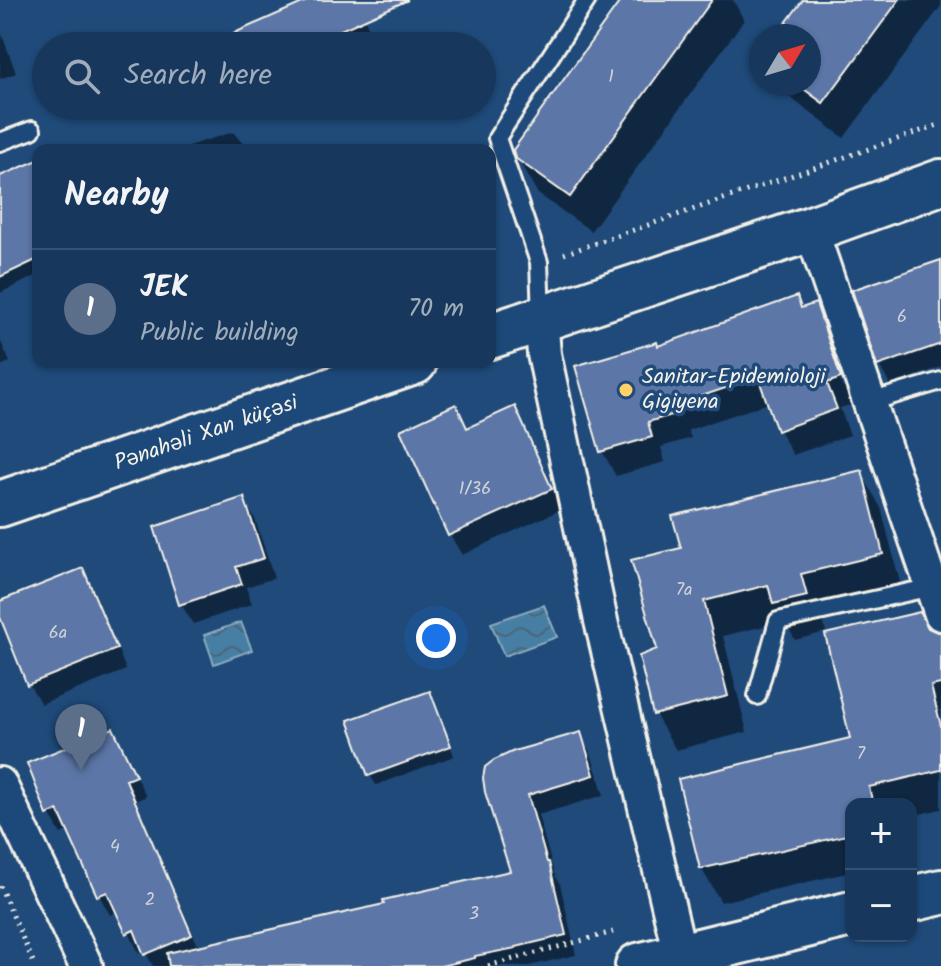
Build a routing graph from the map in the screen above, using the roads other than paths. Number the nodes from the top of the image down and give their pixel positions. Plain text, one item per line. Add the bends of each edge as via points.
1 (587, 0) edge
2 (32, 130) dead end
3 (0, 142) edge
4 (941, 182) edge
5 (811, 229) junction
6 (541, 318) junction
7 (496, 334) edge
8 (397, 368) edge
9 (941, 381) edge
10 (870, 402) junction
11 (0, 504) edge
12 (936, 600) edge
13 (757, 696) dead end
14 (0, 784) edge
15 (941, 892) edge
16 (917, 898) edge
17 (845, 915) edge
18 (680, 955) junction
19 (86, 966) edge
20 (638, 966) edge

1 - 6 lane via 497,138 539,262
2 - 3 lane
4 - 5 main road
5 - 6 main road
5 - 10 street
6 - 7 main road
6 - 18 street via 544,354 601,621
8 - 11 main road, Pənahəli Xan küçəsi
9 - 10 lane
10 - 12 street
12 - 13 lane via 778,621
14 - 19 street
15 - 16 main road
17 - 18 main road
18 - 20 main road

